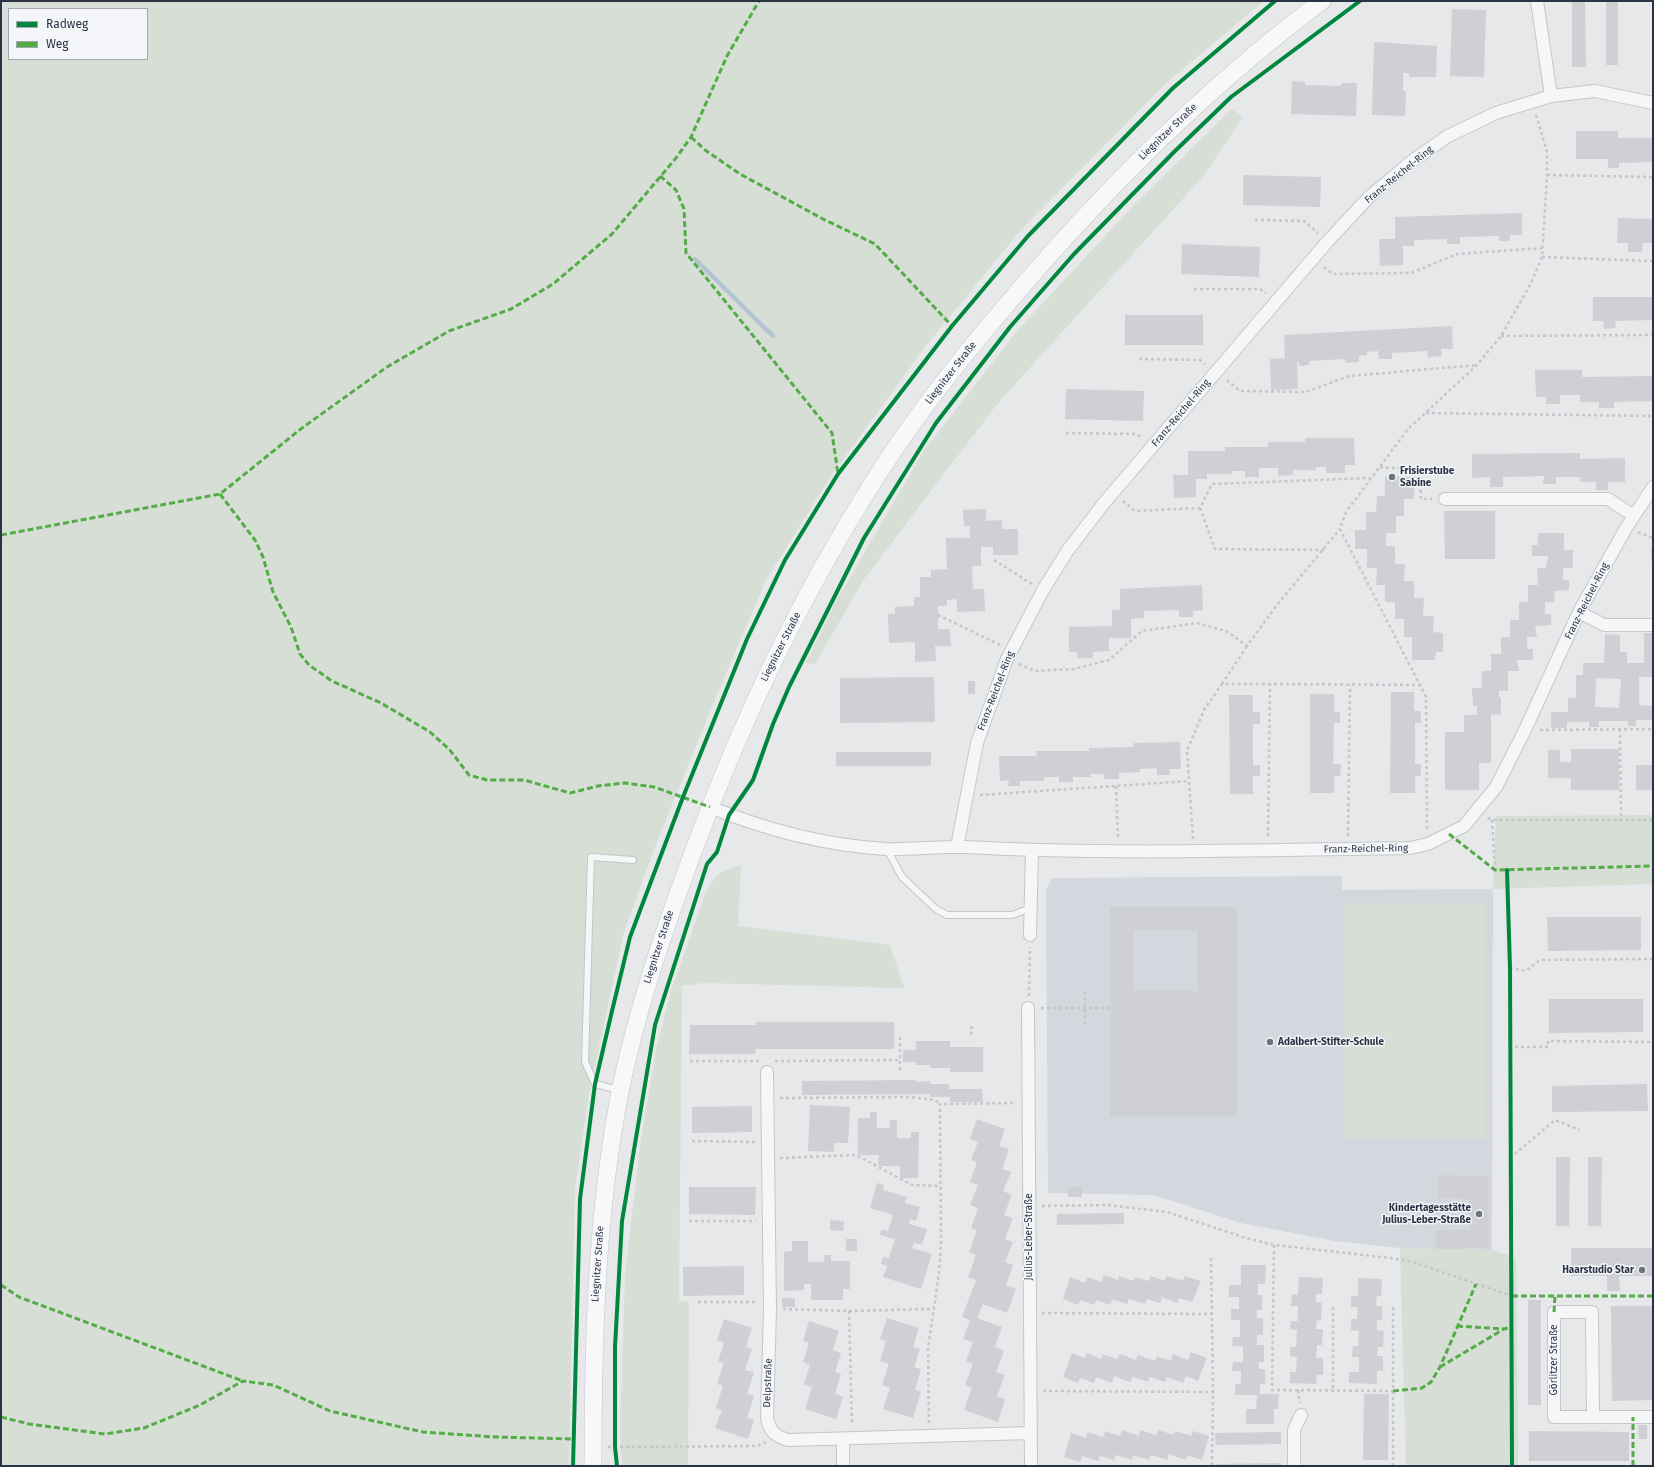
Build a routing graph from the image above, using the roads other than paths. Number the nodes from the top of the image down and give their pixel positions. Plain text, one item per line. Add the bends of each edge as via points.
1 (1322, 1) edge
2 (1538, 1) edge
3 (1551, 96) junction
4 (1653, 103) edge
5 (1653, 487) edge
6 (1445, 499) road end
7 (1634, 516) junction
8 (1579, 612) junction
9 (1653, 625) edge
10 (710, 807) junction
11 (957, 847) junction
12 (887, 849) junction
13 (1032, 851) junction
14 (633, 860) dead end
15 (1031, 908) junction
16 (1030, 935) road end
17 (1028, 1008) road end
18 (766, 1067) road end
19 (620, 1090) junction
20 (1301, 1415) dead end
21 (1593, 1417) junction
22 (1653, 1417) edge
23 (1030, 1433) junction
24 (848, 1439) junction
25 (593, 1466) edge
26 (843, 1466) edge
27 (1030, 1466) edge
28 (1294, 1466) edge

1 - 10 main road, Liegnitzer Straße via 1210,93 1119,180 1021,287 942,385 874,480 828,558 764,680
2 - 3 street
3 - 4 street, Franz-Reichel-Ring via 1595,91
3 - 11 street, Franz-Reichel-Ring via 1496,113 1448,136 1412,161 1368,198 1313,258 1113,492 1068,550 1043,590 1009,655 977,743
5 - 7 street, Franz-Reichel-Ring
6 - 7 street via 1608,499
7 - 8 street, Franz-Reichel-Ring
8 - 9 street via 1604,625
8 - 13 street, Franz-Reichel-Ring via 1496,787 1464,826 1428,844 1410,848 1268,851
10 - 12 street, Franz-Reichel-Ring via 775,831 848,846
10 - 19 main road, Liegnitzer Straße via 655,957
11 - 12 street, Franz-Reichel-Ring
11 - 13 street, Franz-Reichel-Ring
12 - 15 lane via 902,877 936,909 947,915 1012,915
13 - 15 street
14 - 19 lane via 591,858 586,1062 596,1084
15 - 16 street
17 - 23 street, Julius-Leber-Straße
18 - 24 street, Delpstraße via 770,1306 767,1418 770,1429 778,1437 788,1440
19 - 25 main road, Liegnitzer Straße via 608,1160 598,1248 594,1320
20 - 28 street via 1294,1430
21 - 21 street, Görlitzer Straße via 1554,1417 1554,1312 1592,1312
21 - 22 street, Görlitzer Straße
23 - 24 street
23 - 27 street, Julius-Leber-Straße
24 - 26 street

